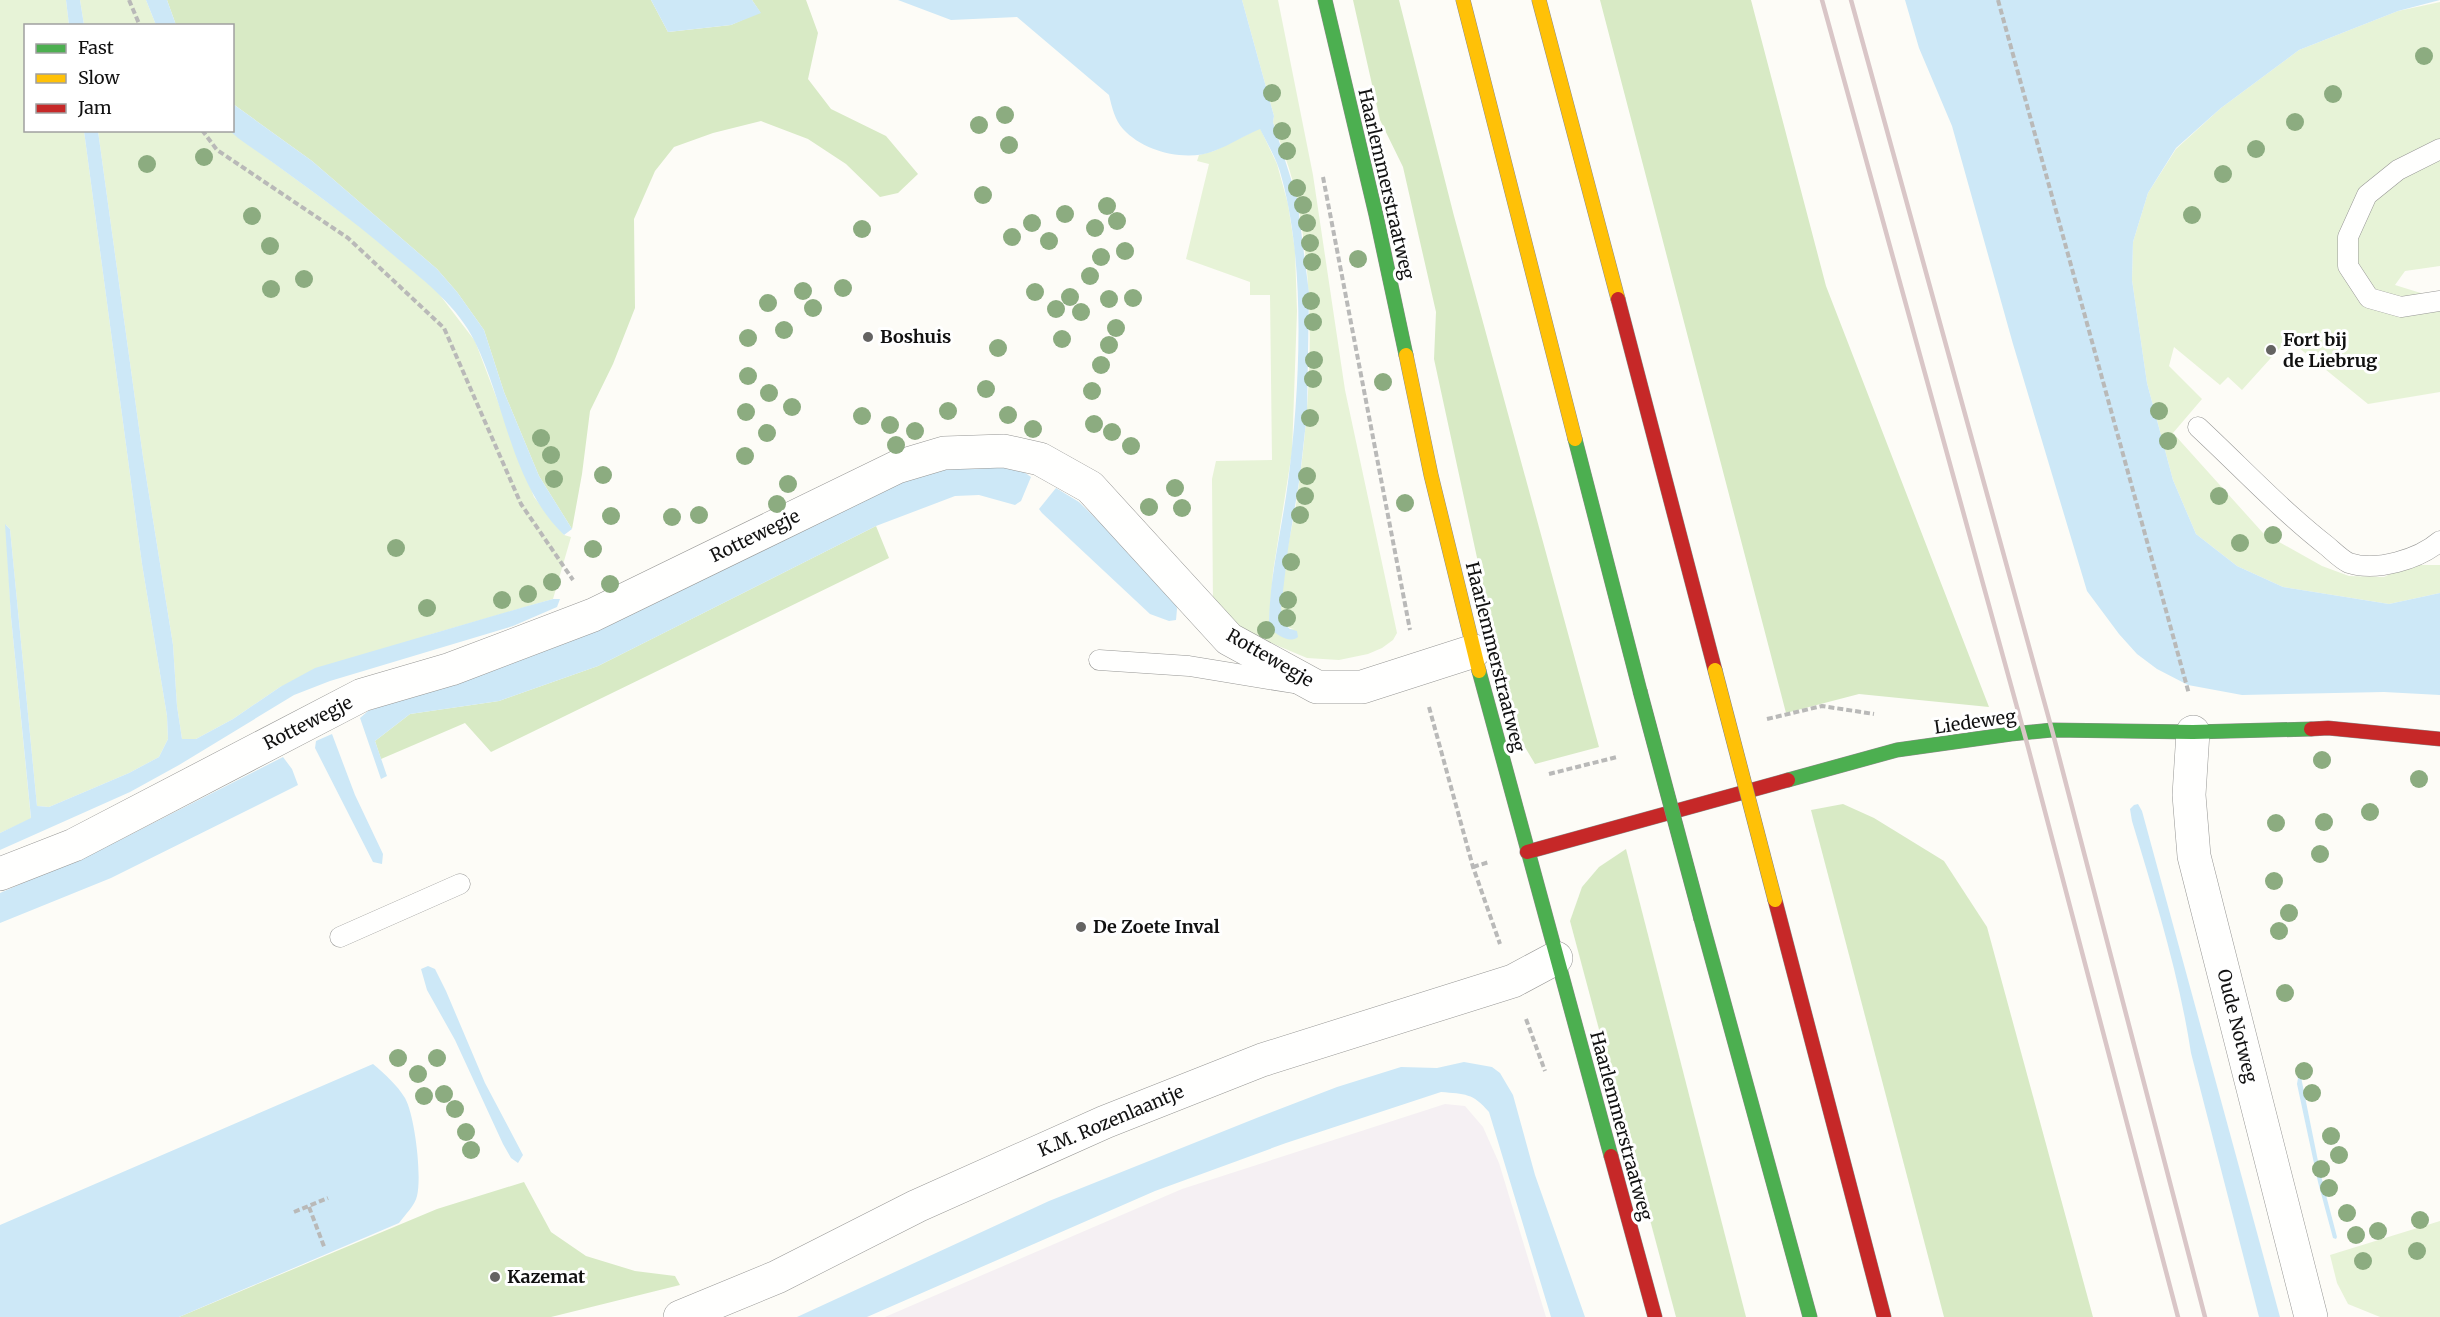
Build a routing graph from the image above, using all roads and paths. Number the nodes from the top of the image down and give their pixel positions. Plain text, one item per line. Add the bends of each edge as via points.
1 (129, 0) edge
2 (1324, 0) edge
3 (1463, 0) edge
4 (1998, 0) edge
5 (1540, 5) edge
6 (139, 24) edge
7 (204, 132) edge
8 (2440, 149) edge
9 (1333, 225) dead end
10 (2440, 301) edge
11 (2198, 427) dead end
12 (2440, 541) edge
13 (593, 615) junction
14 (1474, 651) junction
15 (1100, 660) dead end
16 (1418, 668) junction
17 (1317, 687) junction
18 (2192, 716) junction
19 (2440, 739) edge
20 (1527, 852) junction
21 (0, 874) edge
22 (460, 884) dead end
23 (340, 937) dead end
24 (1556, 958) junction
25 (1513, 981) junction
26 (1546, 1074) dead end
27 (328, 1198) dead end
28 (309, 1207) junction
29 (294, 1212) dead end
30 (325, 1249) dead end
31 (680, 1317) edge
32 (1655, 1317) edge
33 (1810, 1317) edge
34 (1884, 1317) edge
35 (2311, 1317) edge

1 - 6 path
2 - 14 main road, Haarlemmerstraatweg
3 - 33 main road, bridge via 1640,691
4 - 18 path
5 - 34 main road, bridge
7 - 13 path via 217,150 348,238 444,328 521,504
8 - 10 lane via 2398,170 2367,195 2348,237 2348,266 2369,298 2401,307
9 - 16 path
11 - 12 lane via 2348,563 2373,566 2397,562 2428,551
13 - 17 street, Rottewegje via 897,467 944,453 1004,451 1040,459 1090,487 1229,639
13 - 21 street, Rottewegje via 451,669 362,695 74,845
14 - 16 street, Rottewegje
14 - 20 main road, Haarlemmerstraatweg
15 - 17 lane via 1189,666
16 - 17 street, Rottewegje via 1362,687
16 - 25 path via 1473,867
18 - 19 main road, Liedeweg
18 - 20 main road, Liedeweg via 1898,750
18 - 35 street, Oude Notweg via 2189,795 2194,856
20 - 24 main road, Haarlemmerstraatweg
22 - 23 lane
24 - 25 street, K.M. Rozenlaantje
24 - 32 main road, Haarlemmerstraatweg
25 - 26 path
25 - 31 street, K.M. Rozenlaantje via 1262,1060 1105,1122 917,1206 777,1277
27 - 28 path
28 - 29 path
28 - 30 path

